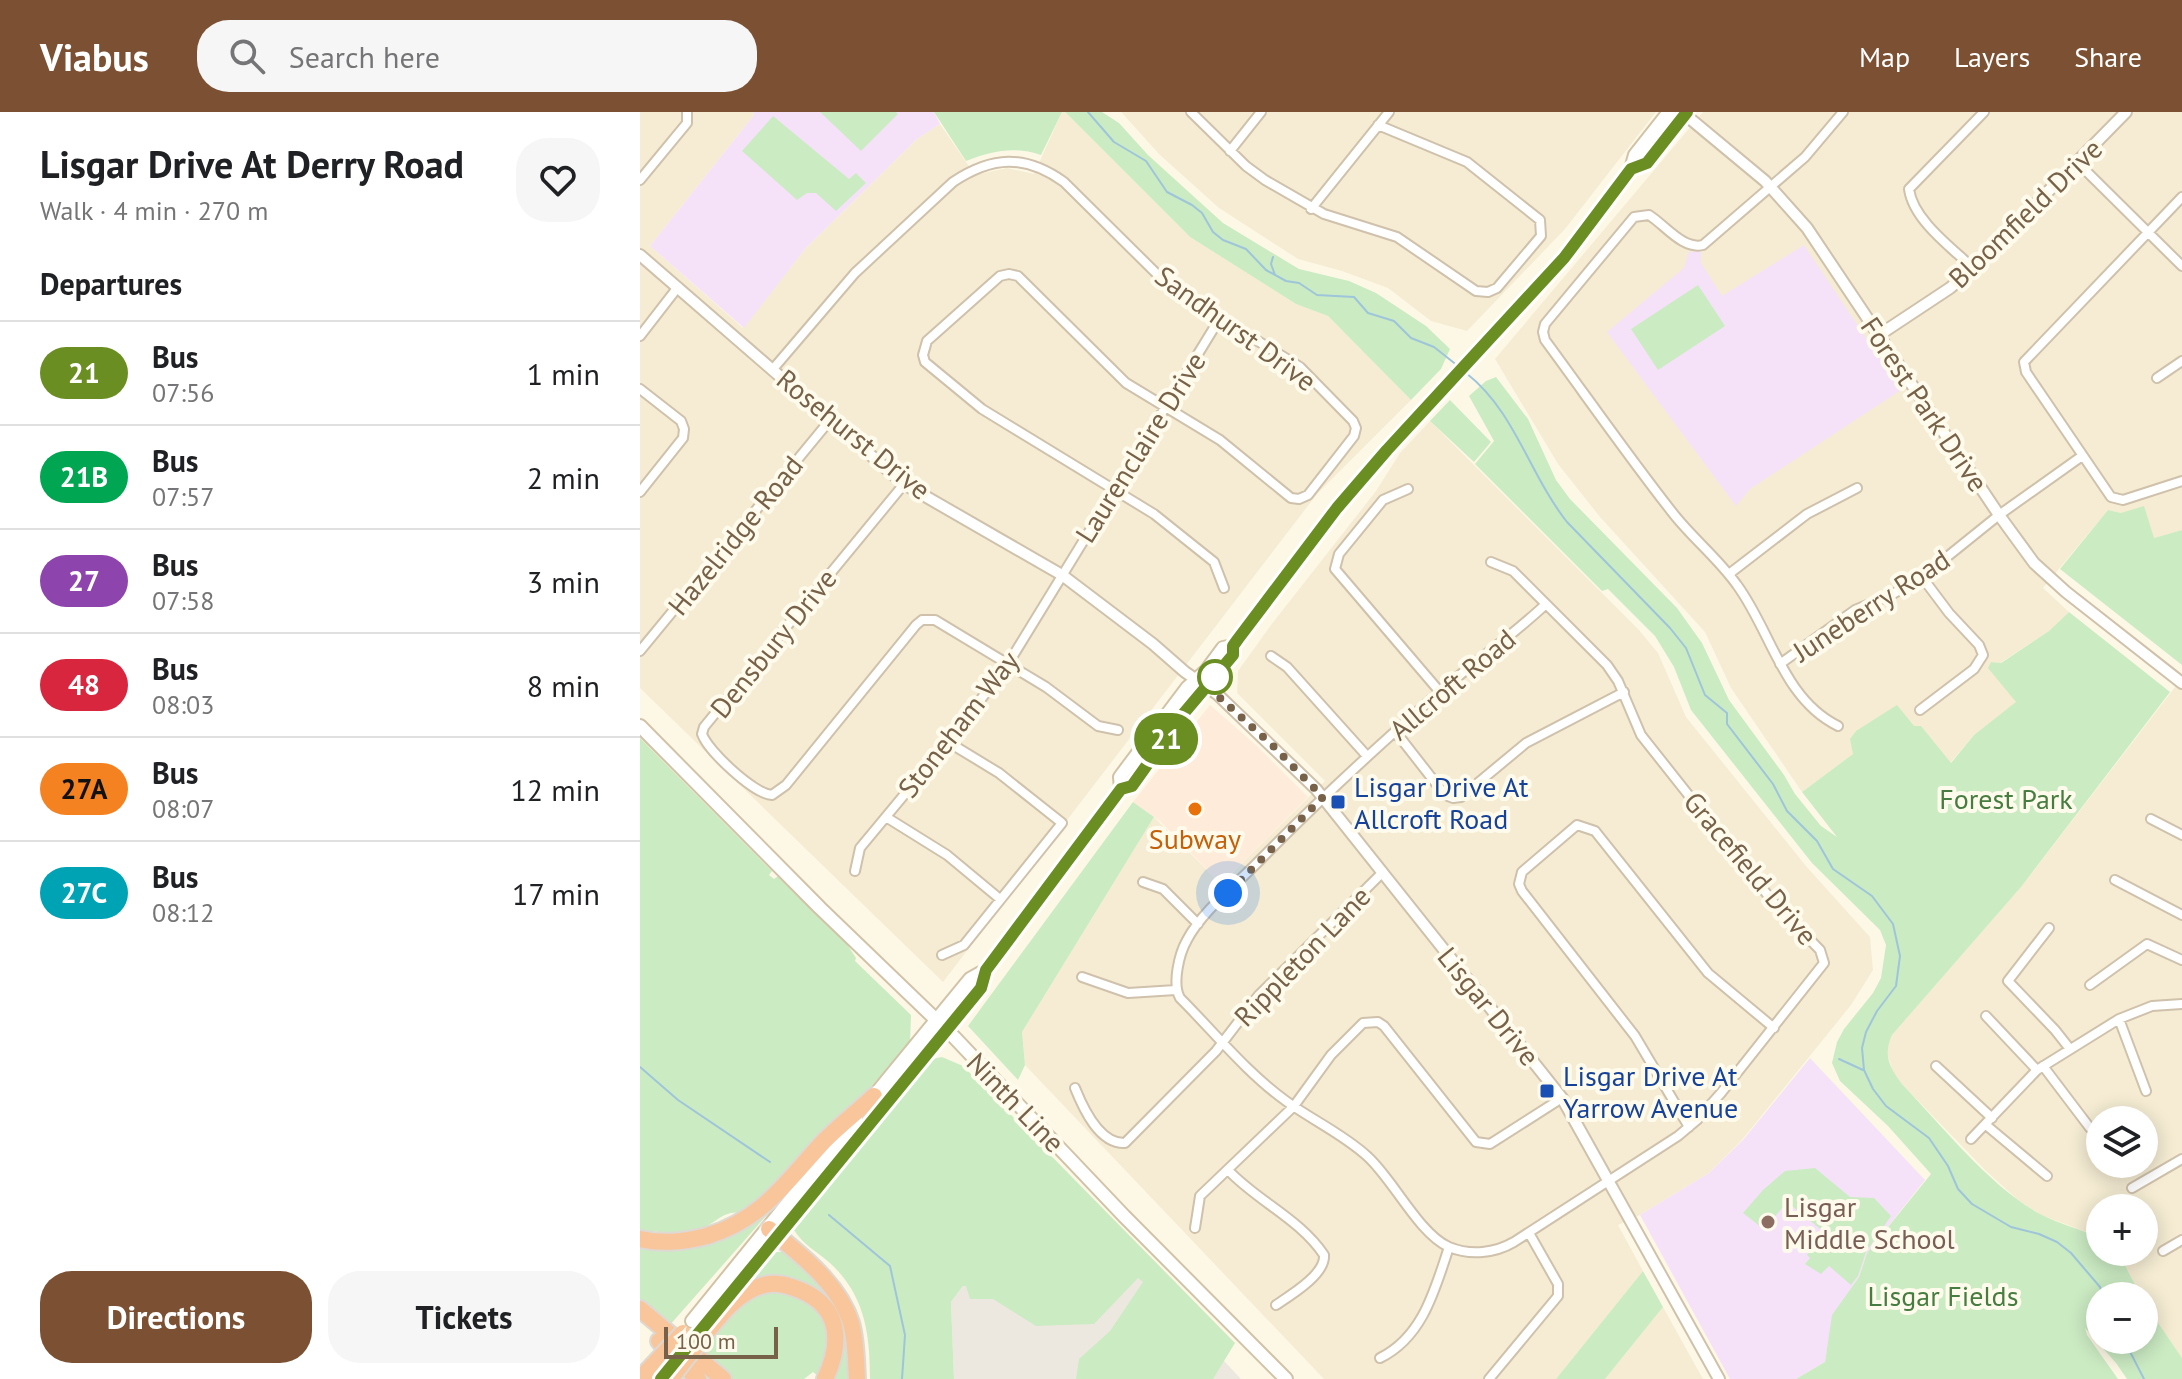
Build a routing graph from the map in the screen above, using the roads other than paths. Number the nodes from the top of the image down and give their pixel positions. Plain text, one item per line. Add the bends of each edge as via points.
1 (687, 112) edge
2 (1191, 112) edge
3 (1261, 112) edge
4 (1389, 112) edge
5 (1669, 112) edge
6 (1843, 112) edge
7 (1984, 112) edge
8 (2126, 112) edge
9 (1685, 113) edge
10 (1378, 125) junction
11 (1230, 151) junction
12 (2077, 162) junction
13 (1631, 169) junction
14 (640, 180) edge
15 (1772, 187) junction
16 (2182, 197) edge
17 (1311, 209) junction
18 (2149, 233) junction
19 (640, 255) edge
20 (2182, 266) edge
21 (1973, 268) junction
22 (678, 287) junction
23 (1220, 318) junction
24 (1879, 335) junction
25 (640, 336) edge
26 (2182, 361) edge
27 (773, 369) junction
28 (2157, 378) dead end
29 (640, 389) edge
30 (1165, 405) junction
31 (830, 420) junction
32 (2082, 456) junction
33 (2182, 481) edge
34 (904, 484) junction
35 (1857, 488) dead end
36 (1113, 489) junction
37 (1408, 489) dead end
38 (640, 492) edge
39 (1999, 515) junction
40 (1491, 562) dead end
41 (1729, 574) junction
42 (1062, 575) junction
43 (1922, 577) junction
44 (1224, 588) dead end
45 (1546, 604) junction
46 (640, 651) edge
47 (1271, 656) dead end
48 (1008, 664) junction
49 (1780, 664) junction
50 (1202, 683) junction
51 (2182, 683) edge
52 (1440, 692) junction
53 (1624, 692) junction
54 (1920, 710) dead end
55 (640, 726) edge
56 (1838, 726) dead end
57 (1118, 730) dead end
58 (1395, 731) junction
59 (948, 742) junction
60 (1367, 756) junction
61 (1323, 797) junction
62 (886, 817) junction
63 (2151, 819) dead end
64 (2182, 835) edge
65 (855, 871) dead end
66 (1383, 872) junction
67 (2115, 880) dead end
68 (1143, 882) dead end
69 (1000, 899) junction
70 (2182, 915) edge
71 (1198, 924) junction
72 (2049, 928) dead end
73 (942, 955) dead end
74 (2182, 960) edge
75 (1082, 977) dead end
76 (2090, 985) dead end
77 (1176, 990) junction
78 (2182, 1004) edge
79 (1986, 1016) dead end
80 (2119, 1019) junction
81 (942, 1024) junction
82 (1774, 1028) junction
83 (1223, 1042) junction
84 (2070, 1049) junction
85 (1936, 1066) dead end
86 (2040, 1068) junction
87 (1075, 1088) dead end
88 (2146, 1091) dead end
89 (874, 1096) junction
90 (1562, 1098) junction
91 (1294, 1106) junction
92 (1989, 1122) junction
93 (2086, 1123) edge
94 (1689, 1127) junction
95 (1971, 1139) dead end
96 (2182, 1159) edge
97 (1228, 1170) junction
98 (2047, 1176) dead end
99 (1607, 1181) junction
100 (2132, 1188) dead end
101 (1195, 1228) dead end
102 (773, 1232) junction
103 (1529, 1233) junction
104 (640, 1239) edge
105 (2182, 1240) edge
106 (1449, 1247) junction
107 (2163, 1251) dead end
108 (1276, 1305) dead end
109 (640, 1309) edge
110 (640, 1322) edge
111 (696, 1329) junction
112 (1380, 1358) dead end
113 (640, 1370) edge
114 (1717, 1378) edge
115 (640, 1379) edge
116 (648, 1379) edge
117 (670, 1379) edge
118 (698, 1379) edge
119 (723, 1379) edge
120 (825, 1379) edge
121 (857, 1379) edge
122 (1286, 1379) edge
123 (1489, 1379) edge

1 - 14 street via 687,123
2 - 11 street
3 - 11 street
4 - 10 street
5 - 13 main road via 1635,155
6 - 15 street
7 - 21 street via 1909,189 1923,217
8 - 12 street, Bloomfield Drive
9 - 13 main road via 1647,163
9 - 15 street, Forest Park Drive
10 - 17 street
10 - 17 street via 1467,162 1537,216 1541,236 1497,288 1481,292 1397,237
11 - 17 street via 1256,175
12 - 18 street
12 - 21 street, Bloomfield Drive
13 - 50 main road via 1564,258 1337,508 1233,646 1233,655
15 - 24 street, Forest Park Drive via 1813,236
15 - 41 street via 1700,246 1686,243 1649,215 1634,217 1543,328 1545,340 1672,512
16 - 18 street
18 - 20 street
18 - 32 street via 2024,362
19 - 22 street, Rosehurst Drive
21 - 24 street, Bloomfield Drive
22 - 25 street
22 - 27 street, Rosehurst Drive
23 - 27 street, Sandhurst Drive via 1170,287 1064,182 1013,161 992,163 953,182 866,263
23 - 30 street, Laurenclaire Drive
23 - 30 street, Sandhurst Drive via 1300,367 1353,421 1354,436 1308,495 1291,498 1220,440
24 - 39 street, Forest Park Drive
26 - 28 street
27 - 31 street, Rosehurst Drive
29 - 38 street via 684,429 683,438
30 - 36 street, Laurenclaire Drive
30 - 36 street, Sandhurst Drive via 1119,377 1015,275 1000,276 927,341 925,362 971,401
31 - 34 street, Rosehurst Drive
31 - 46 street, Hazelridge Road
32 - 33 street via 2107,493 2118,500
32 - 39 street, Juneberry Road
34 - 42 street, Rosehurst Drive
34 - 48 street, Densbury Drive via 704,727 705,741 758,792 772,795 786,785 922,620 935,620
35 - 41 street via 1807,514
36 - 42 street, Laurenclaire Drive
36 - 44 street via 1214,562
37 - 52 street via 1383,500 1339,554 1335,569
39 - 43 street, Juneberry Road
39 - 51 street, Forest Park Drive via 2053,581
40 - 45 street, Gracefield Drive via 1513,571
41 - 49 street via 1753,607
42 - 48 street, Stoneham Way
42 - 50 street, Rosehurst Drive
43 - 49 street, Juneberry Road via 1855,610
43 - 54 street via 1983,655 1974,669
45 - 52 street, Allcroft Road
45 - 53 street, Gracefield Drive via 1607,665
47 - 60 street
48 - 57 street via 1098,726
48 - 59 street, Stoneham Way
49 - 56 street via 1819,717
50 - 61 street, Lisgar Drive
50 - 81 main road via 1132,786 1121,789 986,970 970,979
52 - 58 street, Allcroft Road
53 - 58 street via 1526,743 1461,797 1445,795
53 - 82 street, Gracefield Drive via 1641,735 1774,903 1823,955 1823,968
55 - 81 main road, Ninth Line
58 - 60 street, Allcroft Road
59 - 62 street, Stoneham Way
59 - 69 street via 999,773 1062,823
60 - 61 street, Allcroft Road
61 - 66 street, Lisgar Drive
61 - 71 street, Allcroft Road
62 - 65 street, Stoneham Way via 860,848
62 - 69 street via 947,855
63 - 64 street
66 - 83 street, Rippleton Lane via 1259,995
66 - 90 street, Lisgar Drive
67 - 70 street
68 - 71 street via 1163,889
69 - 73 street via 964,945
71 - 77 street, Allcroft Road via 1183,947
72 - 84 street via 2008,981
74 - 76 street via 2151,944 2141,945
75 - 77 street via 1128,993
77 - 83 street
78 - 80 street via 2152,1006
79 - 86 street
80 - 84 street
80 - 88 street
81 - 89 main road
81 - 102 main road
81 - 122 main road, Ninth Line
82 - 94 street, Gracefield Drive
82 - 94 street via 1708,973 1595,831 1577,825 1522,872 1522,891 1635,1036
83 - 87 street, Rippleton Lane via 1125,1143 1107,1138 1085,1112
83 - 91 street
84 - 86 street
85 - 92 street
86 - 92 street
86 - 93 street
89 - 102 main road
89 - 104 highway via 758,1212 727,1230 693,1239 662,1244
90 - 91 street via 1497,1141 1476,1142 1384,1026 1370,1021 1331,1055
90 - 99 street, Lisgar Drive
91 - 97 street
91 - 106 street via 1367,1156 1431,1234
92 - 95 street
92 - 98 street
94 - 99 street, Gracefield Drive
96 - 100 street
97 - 101 street via 1200,1196
97 - 108 street via 1249,1192 1290,1219 1324,1255 1322,1267
99 - 103 street, Gracefield Drive
99 - 114 street, Lisgar Drive
102 - 111 main road
102 - 121 highway via 839,1296 852,1325
103 - 106 street, Gracefield Drive via 1492,1251
103 - 123 street via 1558,1284 1558,1296
105 - 107 street
106 - 112 street via 1418,1325
109 - 119 highway
110 - 118 highway
111 - 115 highway, bridge
111 - 117 highway, bridge
111 - 120 highway via 742,1295 782,1283 822,1302 833,1319 834,1361
113 - 116 highway

